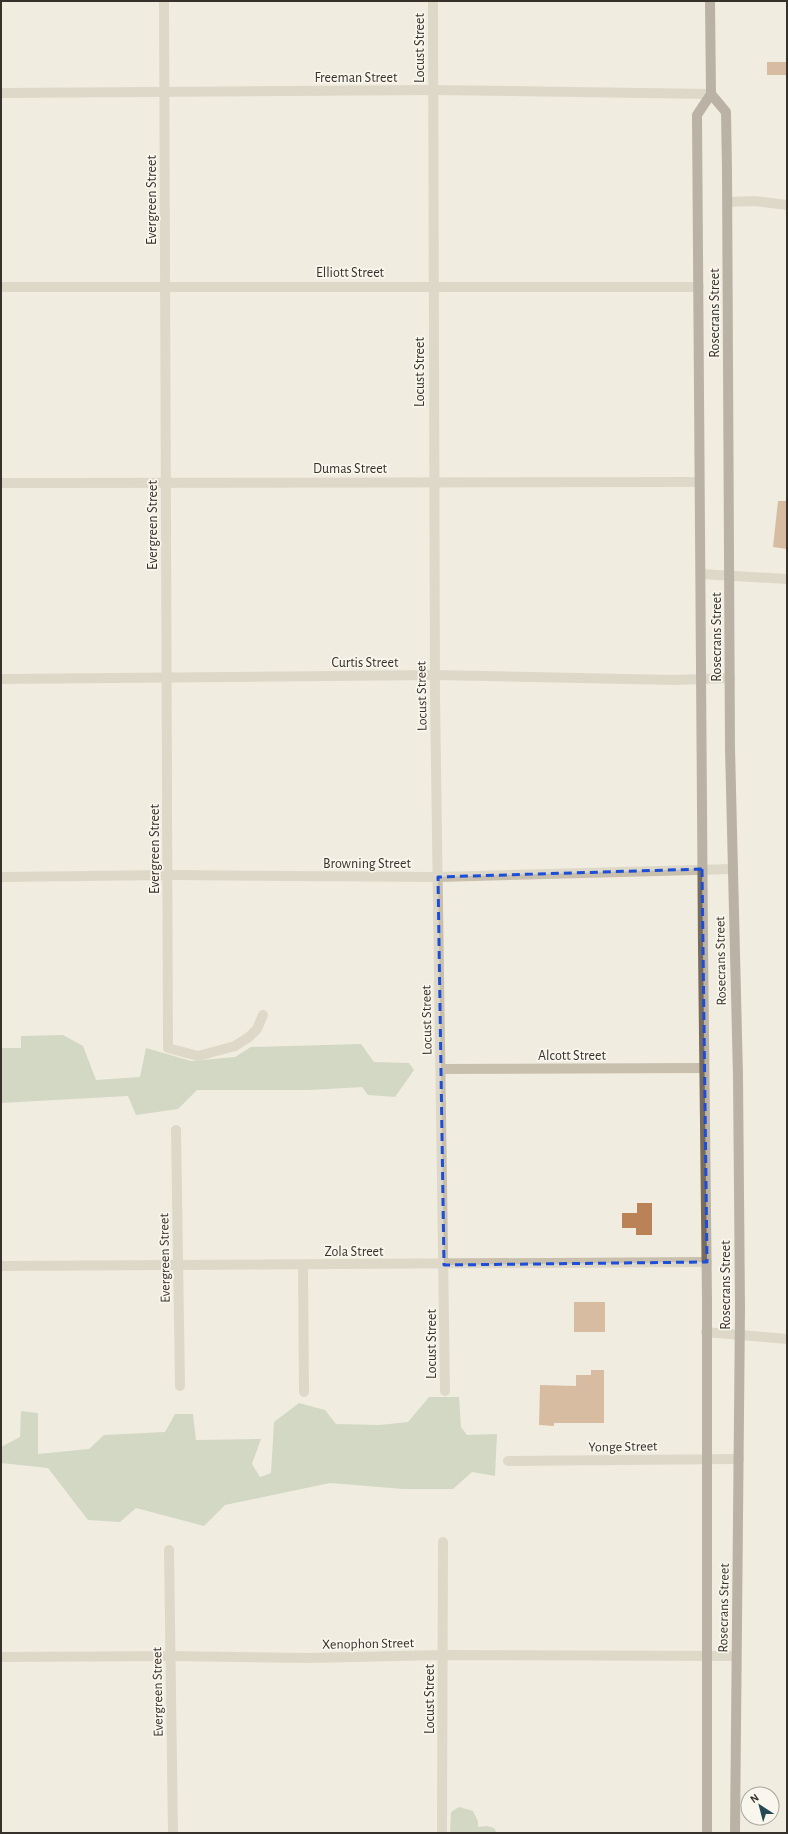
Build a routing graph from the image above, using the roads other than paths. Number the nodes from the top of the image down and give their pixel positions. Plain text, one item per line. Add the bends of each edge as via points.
1 (164, 1) edge
2 (433, 1) edge
3 (710, 1) edge
4 (433, 90) junction
5 (164, 92) junction
6 (1, 93) edge
7 (711, 94) junction
8 (727, 202) junction
9 (787, 205) edge
10 (433, 286) junction
11 (1, 287) edge
12 (164, 287) junction
13 (699, 287) junction
14 (434, 482) junction
15 (699, 482) junction
16 (1, 483) edge
17 (166, 483) junction
18 (701, 574) junction
19 (730, 575) junction
20 (787, 579) edge
21 (435, 676) junction
22 (167, 677) junction
23 (730, 678) junction
24 (1, 679) edge
25 (700, 679) junction
26 (733, 869) junction
27 (702, 870) junction
28 (168, 875) junction
29 (1, 877) edge
30 (438, 877) junction
31 (263, 1015) dead end
32 (704, 1068) junction
33 (441, 1069) junction
34 (176, 1130) dead end
35 (707, 1262) junction
36 (444, 1264) junction
37 (178, 1265) junction
38 (303, 1265) junction
39 (1, 1266) edge
40 (706, 1332) junction
41 (740, 1334) junction
42 (787, 1339) edge
43 (180, 1386) dead end
44 (445, 1391) dead end
45 (304, 1392) dead end
46 (706, 1459) junction
47 (739, 1459) junction
48 (508, 1461) dead end
49 (443, 1542) dead end
50 (169, 1550) dead end
51 (444, 1655) junction
52 (170, 1656) junction
53 (707, 1656) junction
54 (736, 1656) junction
55 (1, 1657) edge
56 (173, 1833) edge
57 (442, 1833) edge
58 (707, 1833) edge
59 (735, 1833) edge

1 - 5 street, Evergreen Street
2 - 4 street, Locust Street
3 - 7 main road
4 - 5 street, Freeman Street
4 - 7 street, Freeman Street
4 - 10 street, Locust Street
5 - 6 street, Freeman Street
5 - 12 street, Evergreen Street
7 - 8 main road, Rosecrans Street via 726,112
7 - 13 main road, Rosecrans Street via 697,115
8 - 9 street via 755,201
8 - 19 main road, Rosecrans Street
10 - 12 street, Elliott Street
10 - 13 street, Elliott Street
10 - 14 street, Locust Street
11 - 12 street, Elliott Street
12 - 17 street, Evergreen Street
13 - 15 main road, Rosecrans Street
14 - 15 street, Dumas Street
14 - 17 street, Dumas Street
14 - 21 street, Locust Street
15 - 18 main road, Rosecrans Street
16 - 17 street, Dumas Street
17 - 22 street, Evergreen Street
18 - 19 street
18 - 25 main road, Rosecrans Street
19 - 20 street
19 - 23 main road, Rosecrans Street
21 - 22 street, Curtis Street
21 - 25 street, Curtis Street
21 - 30 street, Locust Street
22 - 24 street, Curtis Street
22 - 28 street, Evergreen Street
23 - 25 street, Curtis Street
23 - 26 main road, Rosecrans Street
25 - 27 main road, Rosecrans Street
26 - 27 street, Browning Street
26 - 41 main road, Rosecrans Street
27 - 30 street, Browning Street
27 - 32 main road, Rosecrans Street
28 - 29 street, Browning Street
28 - 30 street, Browning Street
28 - 31 street, Evergreen Street via 168,1048 198,1056 235,1046 257,1029
30 - 33 street, Locust Street
32 - 33 street, Alcott Street
32 - 35 main road, Rosecrans Street
33 - 36 street, Locust Street
34 - 37 street, Evergreen Street
35 - 36 street, Zola Street
35 - 40 main road, Rosecrans Street
36 - 38 street, Zola Street
36 - 44 street, Locust Street
37 - 38 street, Zola Street
37 - 39 street, Zola Street
37 - 43 street, Evergreen Street
38 - 45 street
40 - 41 street
40 - 46 main road, Rosecrans Street
41 - 42 street
41 - 47 main road, Rosecrans Street
46 - 47 street, Yonge Street
46 - 48 street, Yonge Street
46 - 53 main road, Rosecrans Street
47 - 54 main road, Rosecrans Street
49 - 51 street, Locust Street
50 - 52 street, Evergreen Street
51 - 52 street, Xenophon Street via 308,1658
51 - 53 street, Xenophon Street
51 - 57 street, Locust Street
52 - 55 street, Xenophon Street
52 - 56 street, Evergreen Street
53 - 54 street, Xenophon Street
53 - 58 main road, Rosecrans Street
54 - 59 main road, Rosecrans Street

